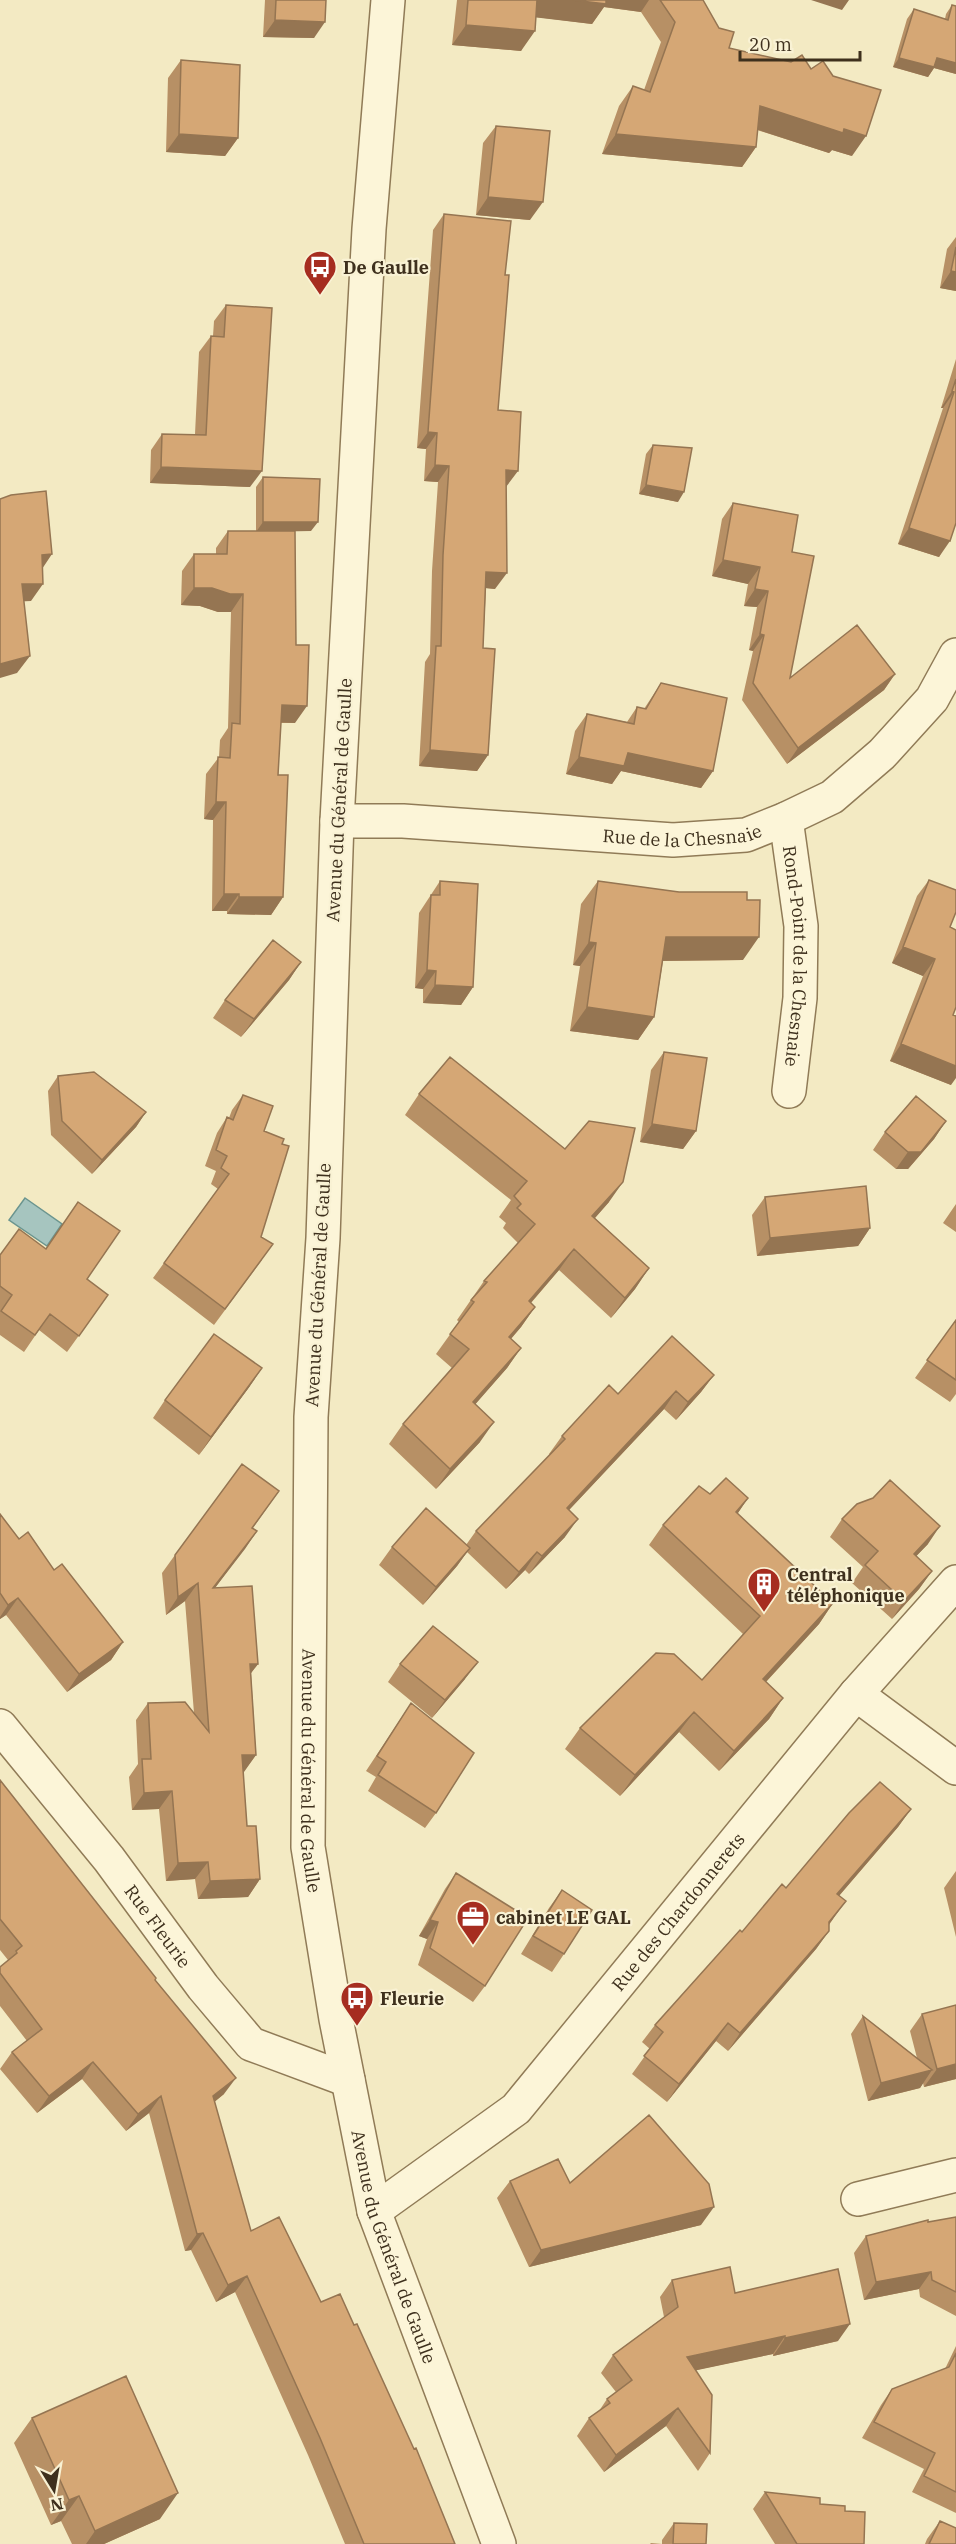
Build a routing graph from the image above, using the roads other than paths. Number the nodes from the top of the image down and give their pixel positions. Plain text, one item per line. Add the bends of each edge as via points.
1 (388, 0) edge
2 (956, 655) edge
3 (786, 819) junction
4 (337, 821) junction
5 (789, 1091) dead end
6 (956, 1582) edge
7 (856, 1694) junction
8 (0, 1726) edge
9 (956, 1768) edge
10 (348, 2080) junction
11 (956, 2175) edge
12 (858, 2199) dead end
13 (374, 2211) junction
14 (499, 2544) edge

1 - 4 street, Avenue du Général de Gaulle via 369,229
2 - 3 street, Rue de la Chesnaie via 932,699 882,754 831,797
3 - 4 street, Rue de la Chesnaie via 746,835 673,840 403,821
3 - 5 street, Rond-Point de la Chesnaie via 801,926 800,998
4 - 10 street, Avenue du Général de Gaulle via 323,1238 311,1417 308,1847
6 - 7 street, Rue des Chardonnerets
7 - 9 street
7 - 13 street, Rue des Chardonnerets via 516,2109
8 - 10 street, Rue Fleurie via 110,1858 202,1987 251,2044
10 - 13 street, Avenue du Général de Gaulle
11 - 12 street
13 - 14 street, Avenue du Général de Gaulle

